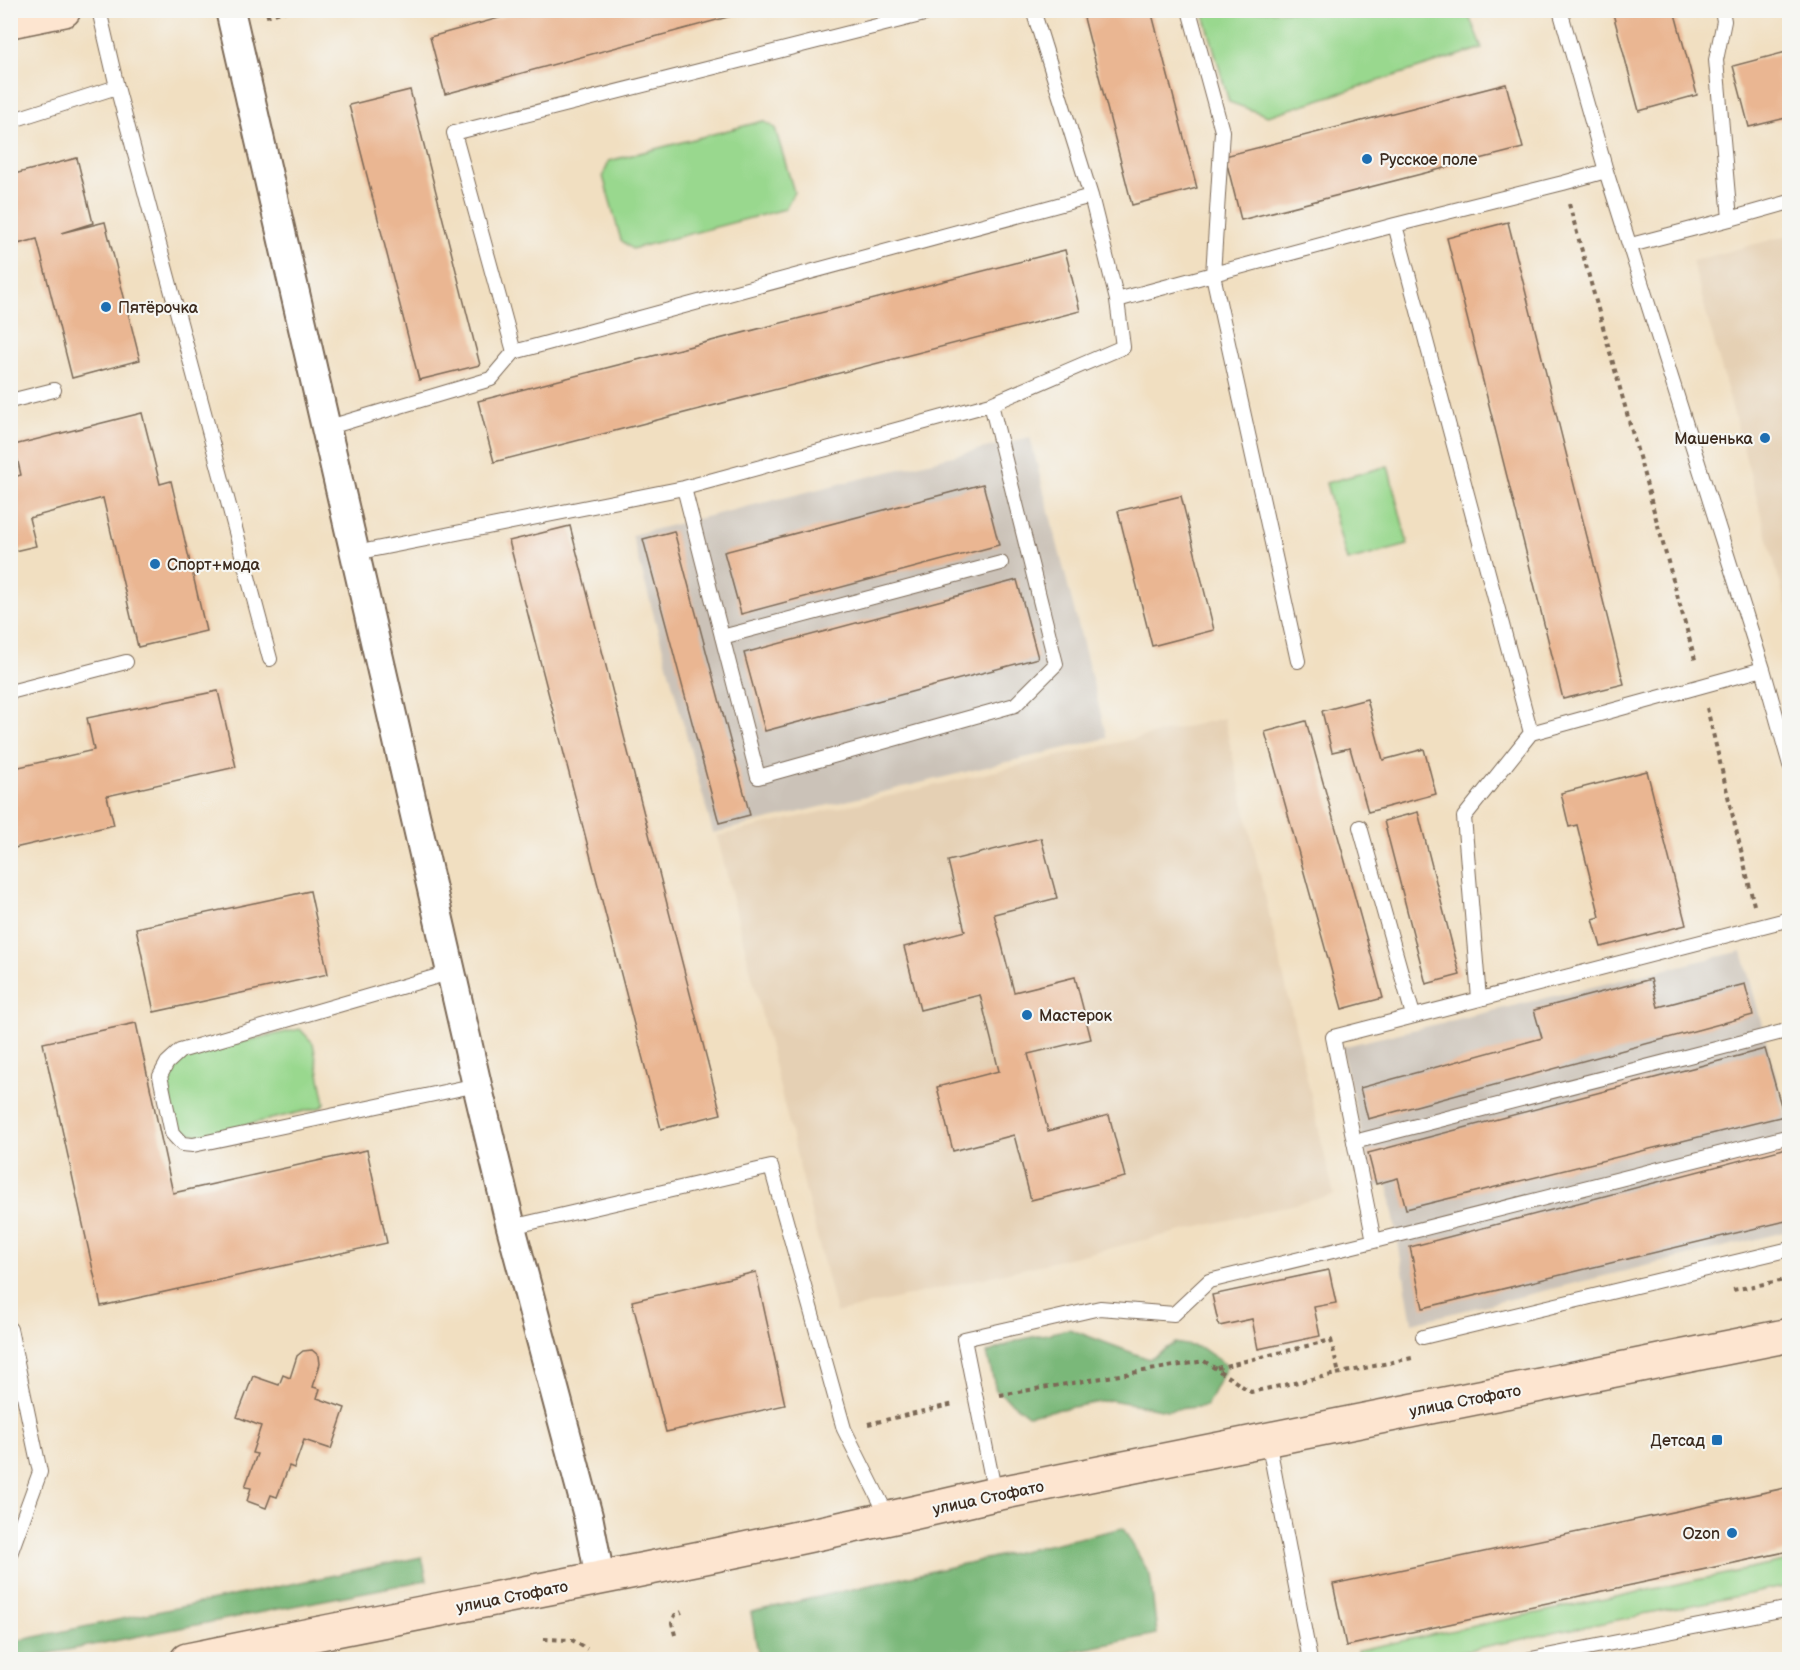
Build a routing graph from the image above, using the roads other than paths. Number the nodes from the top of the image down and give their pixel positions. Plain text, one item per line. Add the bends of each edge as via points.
1 (64, 10) edge
2 (99, 10) edge
3 (230, 10) edge
4 (940, 10) edge
5 (1033, 10) edge
6 (1189, 10) edge
7 (1560, 10) edge
8 (1722, 10) edge
9 (10, 21) edge
10 (117, 87) junction
11 (10, 121) edge
12 (1606, 171) junction
13 (1091, 196) junction
14 (1790, 202) edge
15 (1730, 219) junction
16 (1395, 225) junction
17 (1631, 245) junction
18 (1213, 275) junction
19 (1118, 300) junction
20 (514, 352) junction
21 (54, 390) dead end
22 (10, 401) edge
23 (991, 404) junction
24 (326, 428) junction
25 (684, 488) junction
26 (355, 552) junction
27 (1001, 563) dead end
28 (722, 637) junction
29 (270, 659) dead end
30 (1298, 661) dead end
31 (126, 662) dead end
32 (1763, 669) junction
33 (10, 692) edge
34 (1531, 733) junction
35 (1790, 765) edge
36 (1360, 827) dead end
37 (1790, 918) edge
38 (452, 972) junction
39 (1479, 999) junction
40 (1413, 1015) junction
41 (1790, 1030) edge
42 (477, 1085) junction
43 (1790, 1136) edge
44 (1354, 1142) junction
45 (511, 1227) junction
46 (1374, 1241) junction
47 (1790, 1249) edge
48 (10, 1329) edge
49 (1790, 1335) edge
50 (1423, 1337) dead end
51 (1268, 1440) junction
52 (995, 1494) junction
53 (889, 1519) junction
54 (10, 1554) edge
55 (600, 1578) junction
56 (1790, 1608) edge
57 (242, 1654) edge
58 (187, 1659) edge
59 (1311, 1659) edge
60 (1526, 1659) edge

1 - 9 street
2 - 10 lane
3 - 24 street
4 - 20 lane via 454,133
5 - 13 lane
6 - 18 lane via 1222,131
7 - 12 lane
8 - 15 lane via 1724,21 1716,60
10 - 11 lane
10 - 29 lane
12 - 16 lane
12 - 17 lane
13 - 19 lane
13 - 20 lane
14 - 15 lane
15 - 17 lane
16 - 18 lane
16 - 34 lane
17 - 32 lane
18 - 19 lane
18 - 30 lane
19 - 23 lane via 1123,347
20 - 24 lane via 491,379
21 - 22 lane
23 - 25 lane
23 - 28 lane via 1056,664 1015,705 758,777
24 - 26 street
25 - 26 lane
25 - 28 lane
26 - 38 street
27 - 28 lane
31 - 33 lane
32 - 34 lane
32 - 35 lane
34 - 39 lane via 1464,817
36 - 40 lane
37 - 39 lane
38 - 42 street
38 - 42 lane via 180,1051 160,1076 172,1133 182,1144 193,1145
39 - 40 lane
40 - 44 lane via 1333,1036
41 - 44 lane
42 - 45 street
43 - 46 lane
44 - 46 lane
45 - 53 lane via 771,1167 844,1429
45 - 55 street via 588,1516
46 - 52 lane via 1209,1281 1174,1314 1100,1308 964,1339
47 - 50 lane
48 - 54 lane via 40,1472
49 - 51 street, улица Стофато
51 - 52 street, улица Стофато
51 - 59 lane
52 - 53 street, улица Стофато
53 - 55 street, улица Стофато
55 - 57 street, улица Стофато
56 - 60 lane
57 - 58 street, улица Стофато

